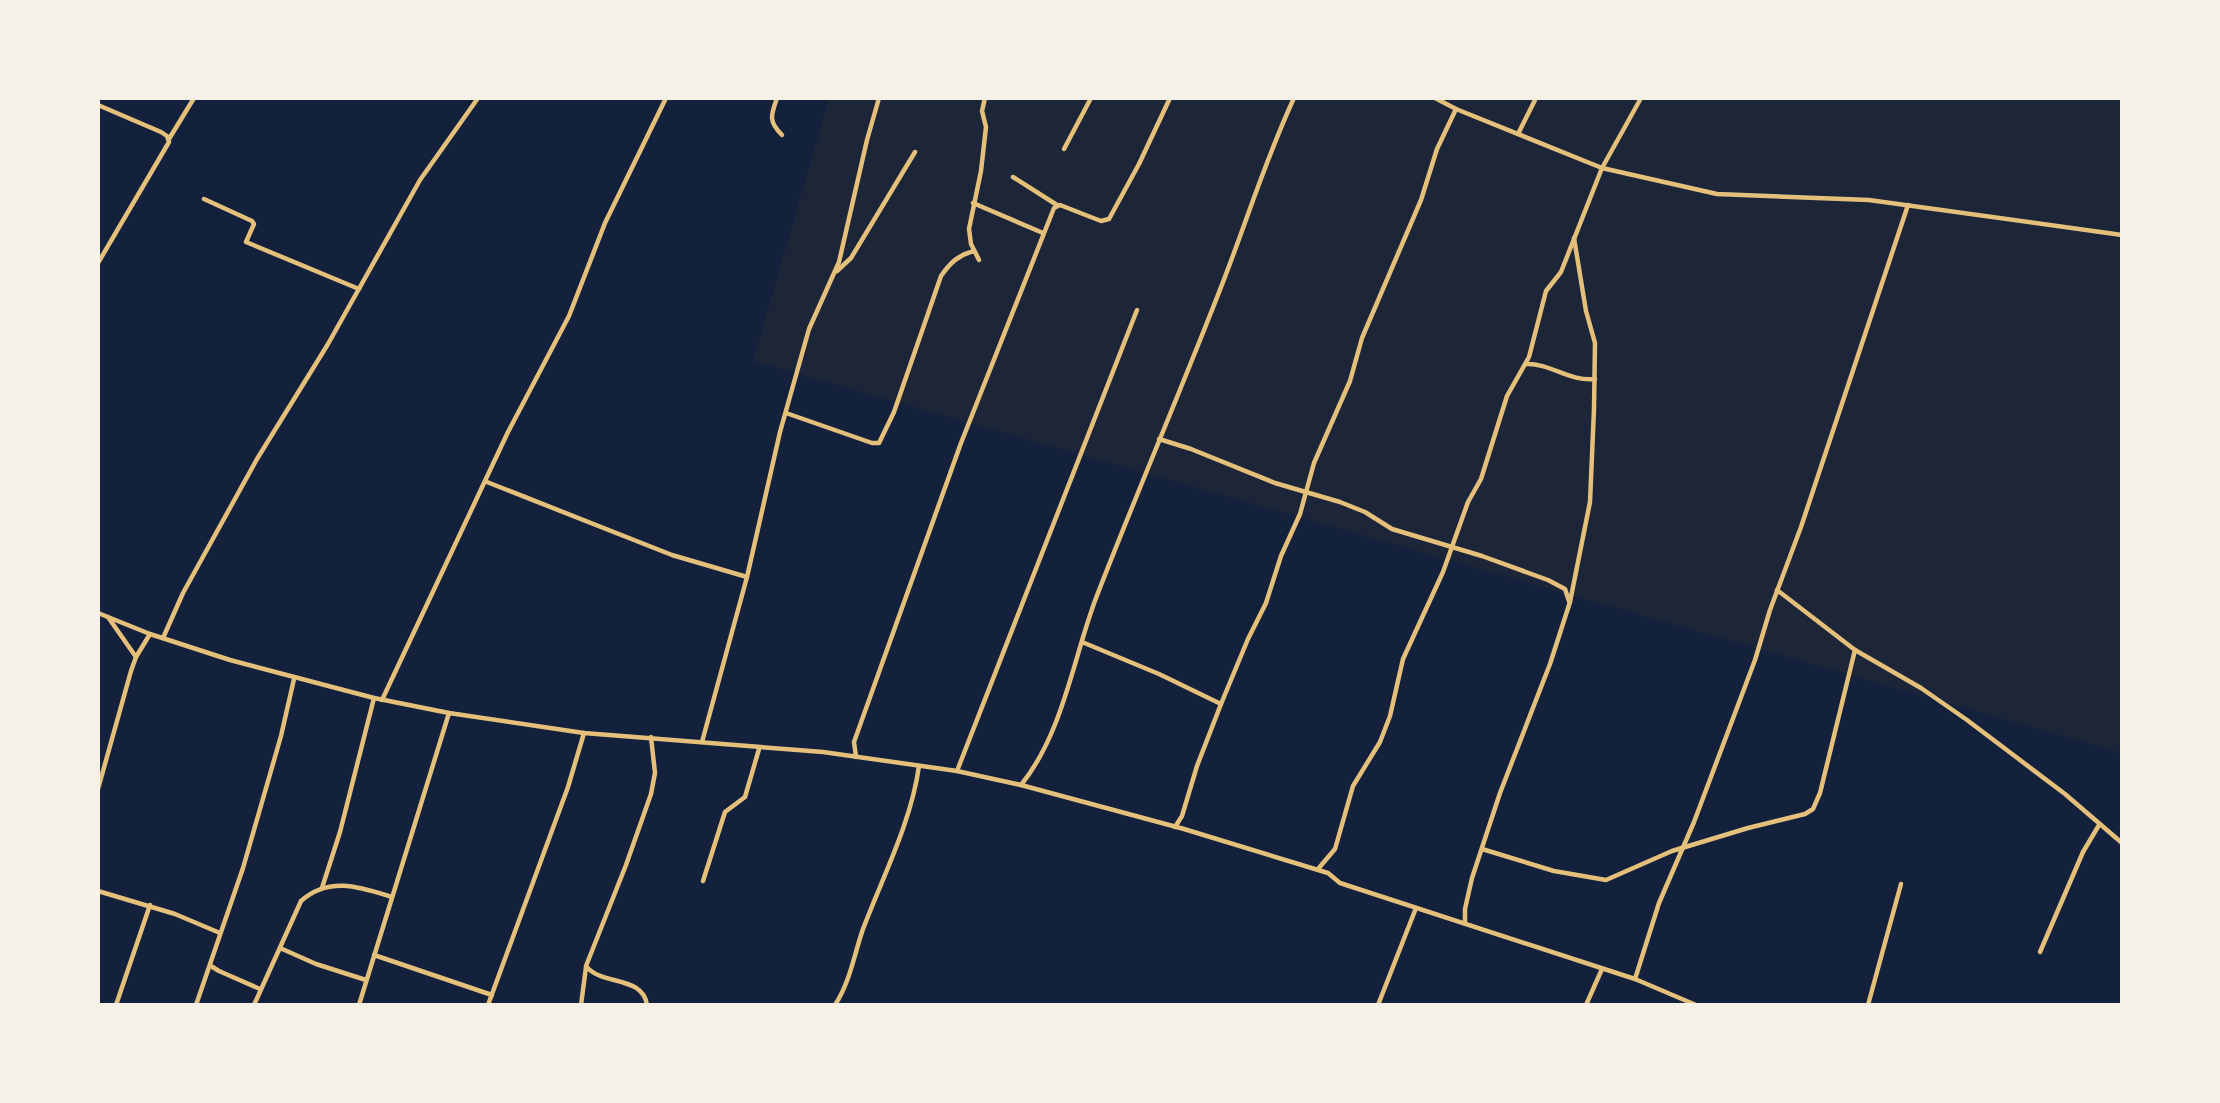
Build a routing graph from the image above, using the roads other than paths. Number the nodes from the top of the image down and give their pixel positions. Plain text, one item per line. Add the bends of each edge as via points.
1 (194, 98) edge
2 (478, 98) edge
3 (666, 98) edge
4 (777, 98) edge
5 (879, 98) edge
6 (985, 98) edge
7 (1091, 98) edge
8 (1170, 98) edge
9 (1294, 98) edge
10 (1435, 98) edge
11 (1536, 98) edge
12 (1642, 98) edge
13 (98, 105) edge
14 (1456, 110) junction
15 (1518, 134) junction
16 (782, 135) dead end
17 (169, 139) junction
18 (1064, 149) dead end
19 (915, 152) dead end
20 (1602, 168) junction
21 (1013, 177) dead end
22 (204, 199) dead end
23 (973, 203) junction
24 (1057, 205) junction
25 (1908, 205) junction
26 (1044, 233) junction
27 (2122, 235) edge
28 (1574, 237) junction
29 (974, 251) junction
30 (979, 260) dead end
31 (98, 263) edge
32 (837, 271) junction
33 (359, 289) junction
34 (1137, 310) dead end
35 (1526, 364) junction
36 (1595, 379) junction
37 (786, 413) junction
38 (1159, 439) junction
39 (486, 482) junction
40 (1306, 492) junction
41 (1451, 547) junction
42 (747, 577) junction
43 (1777, 590) junction
44 (1570, 601) junction
45 (98, 612) edge
46 (107, 616) junction
47 (150, 634) junction
48 (163, 638) junction
49 (1082, 642) junction
50 (1855, 650) junction
51 (136, 657) junction
52 (295, 679) junction
53 (374, 698) junction
54 (382, 699) junction
55 (1221, 704) junction
56 (449, 713) junction
57 (584, 733) junction
58 (651, 737) junction
59 (702, 742) junction
60 (759, 749) junction
61 (856, 757) junction
62 (919, 766) junction
63 (957, 771) junction
64 (99, 780) edge
65 (1021, 785) junction
66 (98, 789) edge
67 (2099, 825) junction
68 (1175, 827) junction
69 (2122, 843) edge
70 (1683, 848) junction
71 (1482, 849) junction
72 (1318, 869) junction
73 (703, 881) dead end
74 (1901, 884) dead end
75 (322, 888) junction
76 (98, 891) edge
77 (392, 897) junction
78 (150, 905) junction
79 (1416, 908) junction
80 (1465, 923) junction
81 (220, 933) junction
82 (280, 948) junction
83 (2039, 952) dead end
84 (374, 956) junction
85 (211, 965) junction
86 (586, 966) junction
87 (1602, 969) junction
88 (1635, 979) junction
89 (366, 980) junction
90 (260, 989) junction
91 (492, 995) junction
92 (116, 1005) edge
93 (196, 1005) edge
94 (254, 1005) edge
95 (359, 1005) edge
96 (488, 1005) edge
97 (581, 1005) edge
98 (647, 1005) edge
99 (835, 1005) edge
100 (1378, 1005) edge
101 (1586, 1005) edge
102 (1696, 1005) edge
103 (1868, 1005) edge

1 - 17 street
2 - 33 street via 420,180
3 - 39 street via 605,223 569,316
4 - 16 street via 771,118
5 - 32 street
6 - 23 street via 981,171
7 - 18 street
8 - 24 street via 1109,219 1101,222
9 - 38 street
10 - 14 street
11 - 15 street
12 - 20 street
13 - 17 street
14 - 15 street
14 - 40 street via 1362,338
15 - 20 street
17 - 31 street
19 - 32 street via 851,258
20 - 25 street via 1717,194 1830,197
20 - 28 street
21 - 24 street
22 - 33 street via 252,220 246,242
23 - 26 street
23 - 29 street via 969,229
24 - 26 street
25 - 27 street
25 - 43 street
26 - 61 street via 878,670 854,742
28 - 35 street via 1561,272 1546,290
28 - 36 street via 1595,343
29 - 30 street
29 - 37 street via 948,265 942,276 879,443
32 - 37 street via 809,328
33 - 48 street via 257,459
34 - 63 street
35 - 36 street via 1582,380
35 - 41 street via 1507,396 1481,479
36 - 44 street via 1590,502
37 - 42 street
38 - 40 street
38 - 49 street
39 - 42 street via 672,555
39 - 54 street
40 - 41 street via 1355,508 1392,529
40 - 55 street via 1266,603
41 - 44 street via 1559,585
41 - 72 street via 1403,659 1380,742 1353,786 1335,849
42 - 59 street
43 - 50 street
43 - 70 street
44 - 71 street
45 - 46 street
46 - 47 street
46 - 51 street
47 - 48 street
47 - 51 street
48 - 52 street
49 - 55 street
49 - 65 street via 1050,732
50 - 67 street via 1967,720
50 - 70 street via 1813,809
51 - 64 street
52 - 53 street
52 - 81 street via 272,771
53 - 54 street
53 - 75 street
54 - 56 street
55 - 68 street
56 - 57 street
56 - 77 street
57 - 58 street
57 - 91 street
58 - 59 street
58 - 86 street via 655,773 651,794
59 - 60 street
60 - 61 street
60 - 73 street via 745,797 724,812
61 - 62 street
62 - 63 street
62 - 99 street via 909,811
63 - 65 street
64 - 66 street
65 - 68 street
67 - 69 street
67 - 83 street via 2082,852
68 - 72 street
70 - 71 street via 1606,880 1554,871
70 - 88 street via 1659,903
71 - 80 street
72 - 79 street via 1340,883
74 - 103 street
75 - 77 street via 338,884
75 - 82 street via 301,901
76 - 78 street
77 - 84 street
78 - 81 street
78 - 92 street
79 - 80 street
79 - 100 street
80 - 87 street
81 - 85 street
82 - 89 street
82 - 90 street
84 - 89 street
84 - 91 street
85 - 90 street
85 - 93 street
86 - 97 street
86 - 98 street via 596,975 638,989
87 - 88 street
87 - 101 street
88 - 102 street
89 - 95 street
90 - 94 street
91 - 96 street

